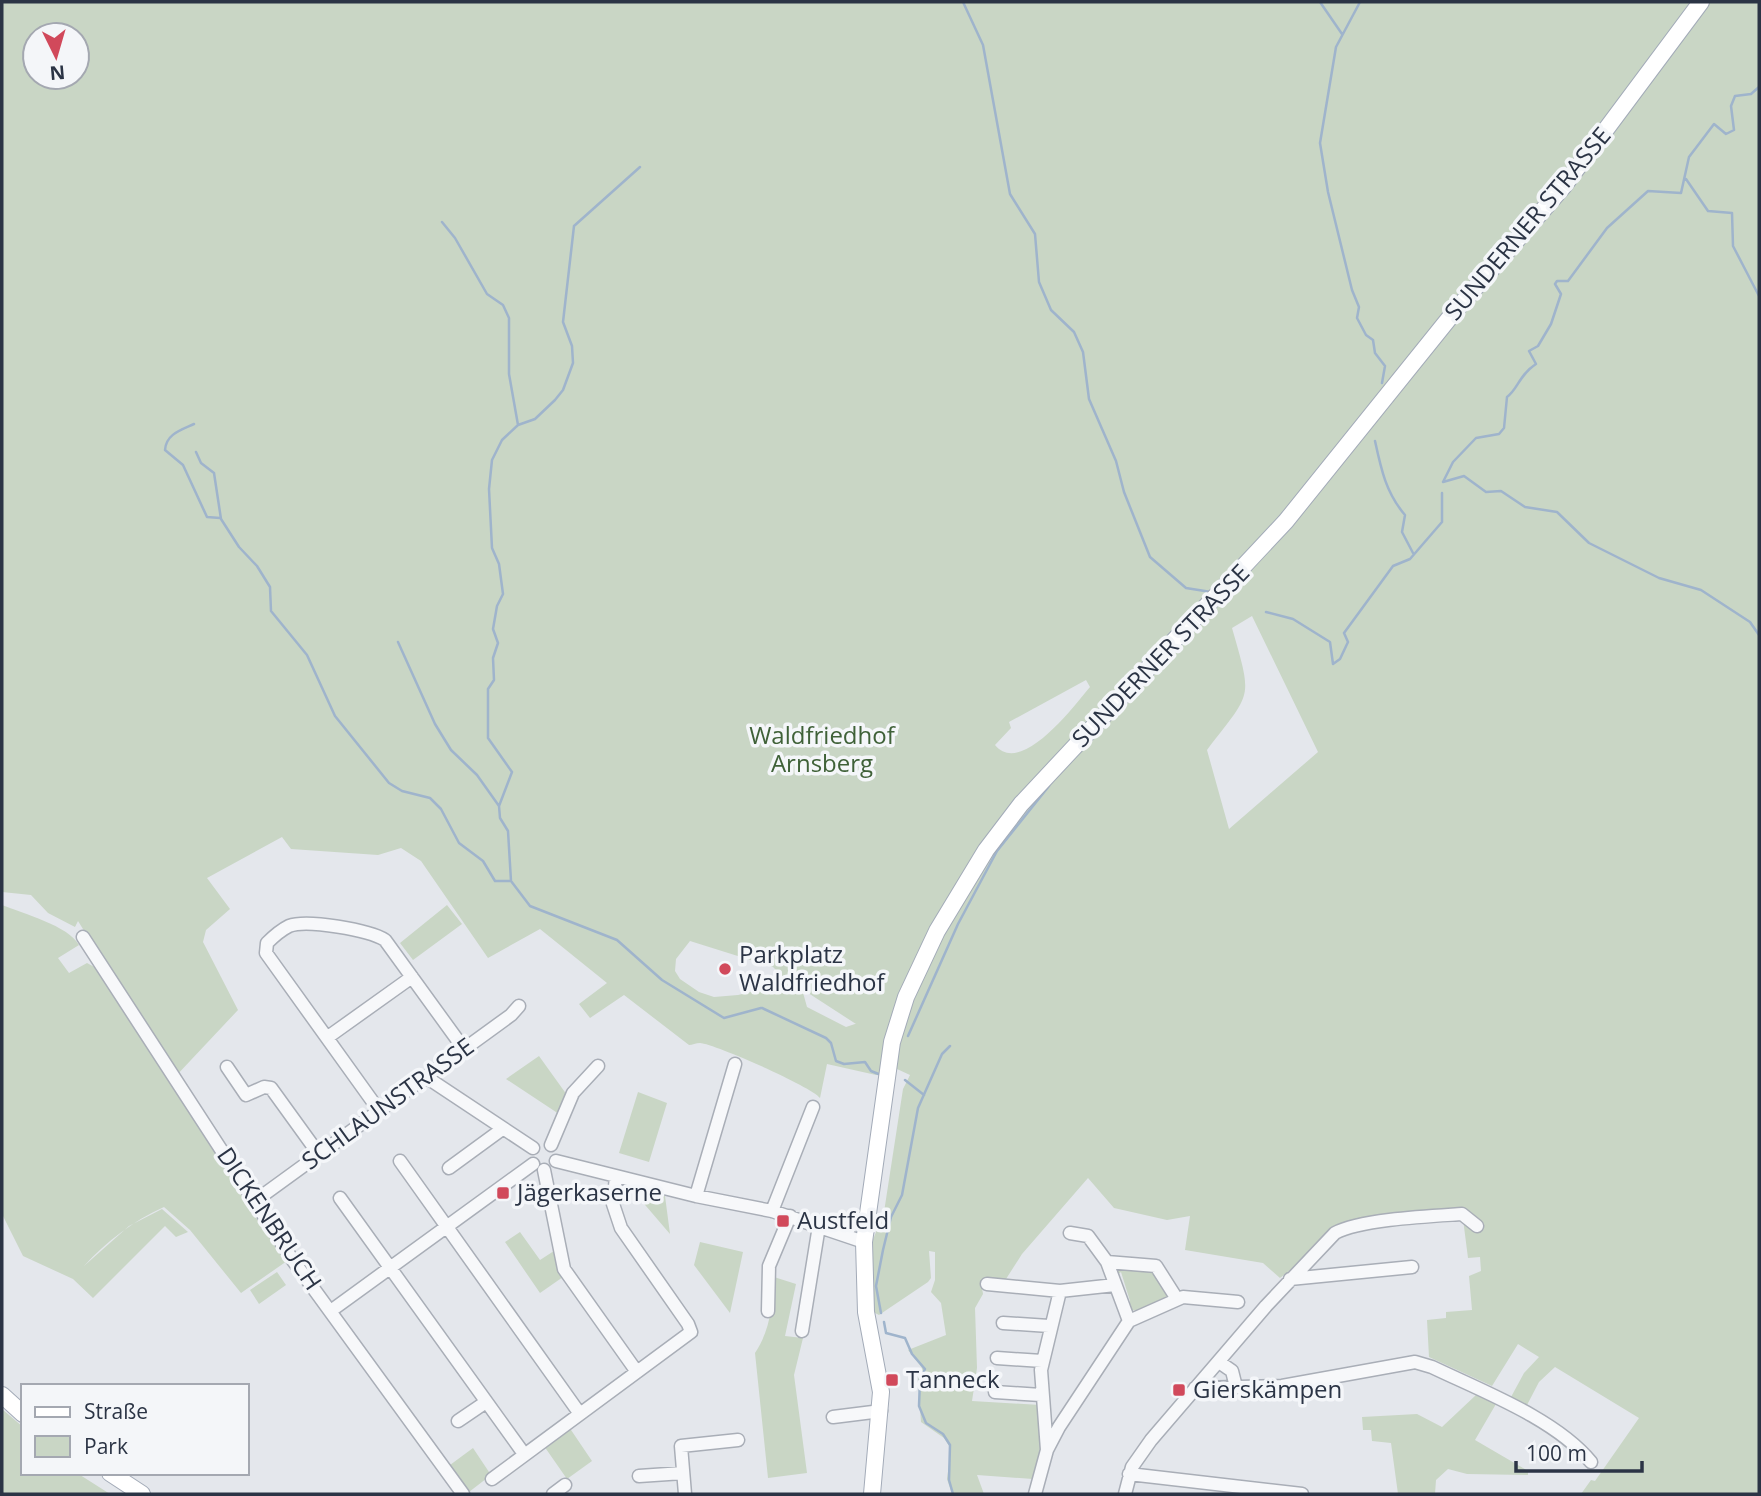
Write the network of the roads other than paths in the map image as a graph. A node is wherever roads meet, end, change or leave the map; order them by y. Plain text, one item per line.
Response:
1 (1701, 2) edge
2 (83, 937) dead end
3 (412, 977) junction
4 (519, 1006) dead end
5 (328, 1037) junction
6 (464, 1049) junction
7 (735, 1064) dead end
8 (598, 1066) dead end
9 (227, 1067) dead end
10 (426, 1077) junction
11 (813, 1107) dead end
12 (379, 1109) junction
13 (501, 1130) junction
14 (551, 1145) junction
15 (533, 1148) junction
16 (318, 1153) junction
17 (400, 1161) dead end
18 (556, 1161) junction
19 (539, 1167) junction
20 (449, 1168) dead end
21 (616, 1177) junction
22 (696, 1196) junction
23 (340, 1198) dead end
24 (254, 1201) junction
25 (772, 1211) junction
26 (790, 1216) junction
27 (445, 1226) junction
28 (819, 1226) junction
29 (1477, 1226) dead end
30 (1070, 1233) dead end
31 (864, 1242) junction
32 (1107, 1262) junction
33 (389, 1267) junction
34 (1412, 1267) dead end
35 (1290, 1279) junction
36 (987, 1284) dead end
37 (1115, 1285) junction
38 (1060, 1291) junction
39 (1177, 1299) junction
40 (1238, 1302) dead end
41 (332, 1310) junction
42 (768, 1311) dead end
43 (1129, 1321) junction
44 (1003, 1323) dead end
45 (1049, 1326) junction
46 (802, 1331) dead end
47 (997, 1358) dead end
48 (1042, 1361) junction
49 (1219, 1362) junction
50 (637, 1373) junction
51 (1236, 1387) junction
52 (1195, 1388) junction
53 (995, 1392) dead end
54 (2, 1395) edge
55 (1041, 1395) junction
56 (486, 1402) junction
57 (881, 1411) junction
58 (21, 1412) edge
59 (580, 1414) junction
60 (833, 1417) dead end
61 (458, 1421) dead end
62 (738, 1440) dead end
63 (1047, 1450) junction
64 (524, 1454) junction
65 (1591, 1462) dead end
66 (683, 1473) junction
67 (1129, 1474) junction
68 (113, 1475) edge
69 (639, 1476) dead end
70 (492, 1479) dead end
71 (565, 1485) dead end
72 (1230, 1490) edge
73 (142, 1494) edge
74 (463, 1494) edge
75 (553, 1494) edge
76 (685, 1494) edge
77 (872, 1494) edge
78 (1035, 1494) edge
79 (1125, 1494) edge
80 (1302, 1494) edge

1 - 31 main road, SUNDERNER STRASSE
2 - 24 street, DICKENBRUCH
3 - 5 street
3 - 5 street
3 - 6 street
4 - 6 street, SCHLAUNSTRASSE
5 - 12 street
6 - 10 street, SCHLAUNSTRASSE
7 - 22 street
8 - 14 street
9 - 16 street
10 - 12 street, SCHLAUNSTRASSE
10 - 13 street
11 - 25 street
12 - 16 street, SCHLAUNSTRASSE
13 - 15 street
13 - 20 street
14 - 15 street
14 - 18 street
15 - 19 street
16 - 24 street, SCHLAUNSTRASSE
17 - 27 street
18 - 19 street
18 - 21 street
19 - 27 street
19 - 50 street
21 - 22 street
21 - 50 street
22 - 25 street
23 - 33 street
24 - 41 street, DICKENBRUCH
25 - 26 street
26 - 28 street
26 - 42 street
27 - 33 street
27 - 59 street
28 - 31 street
28 - 46 street
29 - 35 street
30 - 32 street
31 - 57 main road, SUNDERNER STRASSE
32 - 37 street
32 - 39 street
33 - 41 street
33 - 56 street
34 - 35 street
35 - 49 street
36 - 38 street
37 - 38 street
37 - 43 street
38 - 45 street
39 - 40 street
39 - 43 street
41 - 74 street, DICKENBRUCH
43 - 63 street
44 - 45 street
45 - 48 street
47 - 48 street
48 - 55 street
49 - 51 street
49 - 52 street
50 - 59 street
51 - 52 street
51 - 65 street
52 - 67 street
53 - 55 street
54 - 58 main road
55 - 63 street
56 - 61 street
56 - 64 street
57 - 60 street
57 - 77 main road, SUNDERNER STRASSE
59 - 64 street
62 - 66 street
63 - 78 street
64 - 70 street
66 - 69 street
66 - 76 street
67 - 72 street
67 - 79 street
68 - 73 main road
71 - 75 street
72 - 80 street

